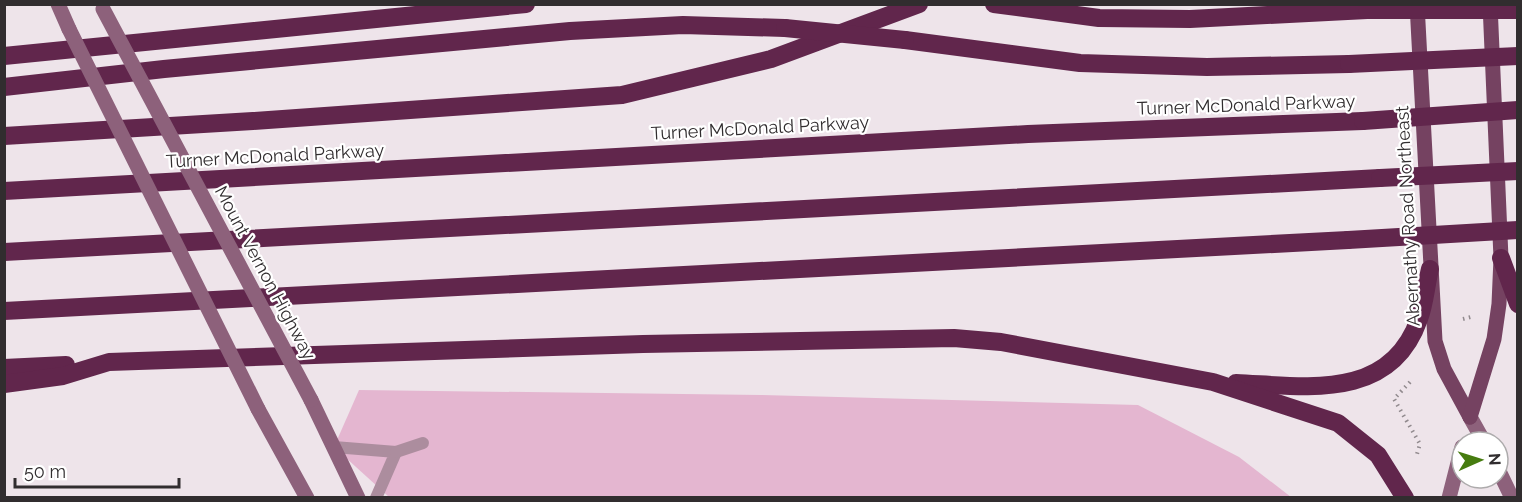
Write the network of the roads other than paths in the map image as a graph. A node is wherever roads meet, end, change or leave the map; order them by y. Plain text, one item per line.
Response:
1 (58, 4) edge
2 (526, 4) edge
3 (918, 4) edge
4 (994, 4) edge
5 (1400, 4) edge
6 (1490, 4) edge
7 (102, 7) edge
8 (1518, 10) edge
9 (1416, 13) edge
10 (4, 56) edge
11 (1518, 56) edge
12 (4, 87) edge
13 (1518, 110) edge
14 (4, 136) edge
15 (1518, 171) edge
16 (4, 191) edge
17 (1518, 230) edge
18 (4, 252) edge
19 (1501, 258) junction
20 (1430, 269) junction
21 (1518, 304) edge
22 (4, 311) edge
23 (109, 362) junction
24 (4, 368) edge
25 (1213, 382) junction
26 (4, 384) edge
27 (1470, 417) junction
28 (1466, 430) edge
29 (1477, 430) edge
30 (423, 443) dead end
31 (334, 447) junction
32 (396, 452) junction
33 (307, 497) edge
34 (358, 498) edge
35 (376, 498) edge
36 (1404, 498) edge

1 - 33 main road, bridge
2 - 10 highway
3 - 14 highway
4 - 8 highway, bridge
5 - 9 highway
6 - 19 main road
7 - 31 main road, Mount Vernon Highway, bridge
9 - 20 main road, Abernathy Road Northeast
11 - 12 highway, bridge
13 - 16 highway, Turner McDonald Parkway, bridge
15 - 18 highway, bridge
17 - 22 highway, bridge
19 - 21 highway
19 - 27 main road
20 - 25 highway
20 - 27 main road, Abernathy Road Northeast
23 - 24 highway
23 - 25 highway
23 - 26 highway
25 - 36 highway
27 - 28 main road
27 - 29 main road, Abernathy Road Northeast
30 - 32 lane
31 - 32 lane
31 - 34 main road, Mount Vernon Highway
32 - 35 lane

